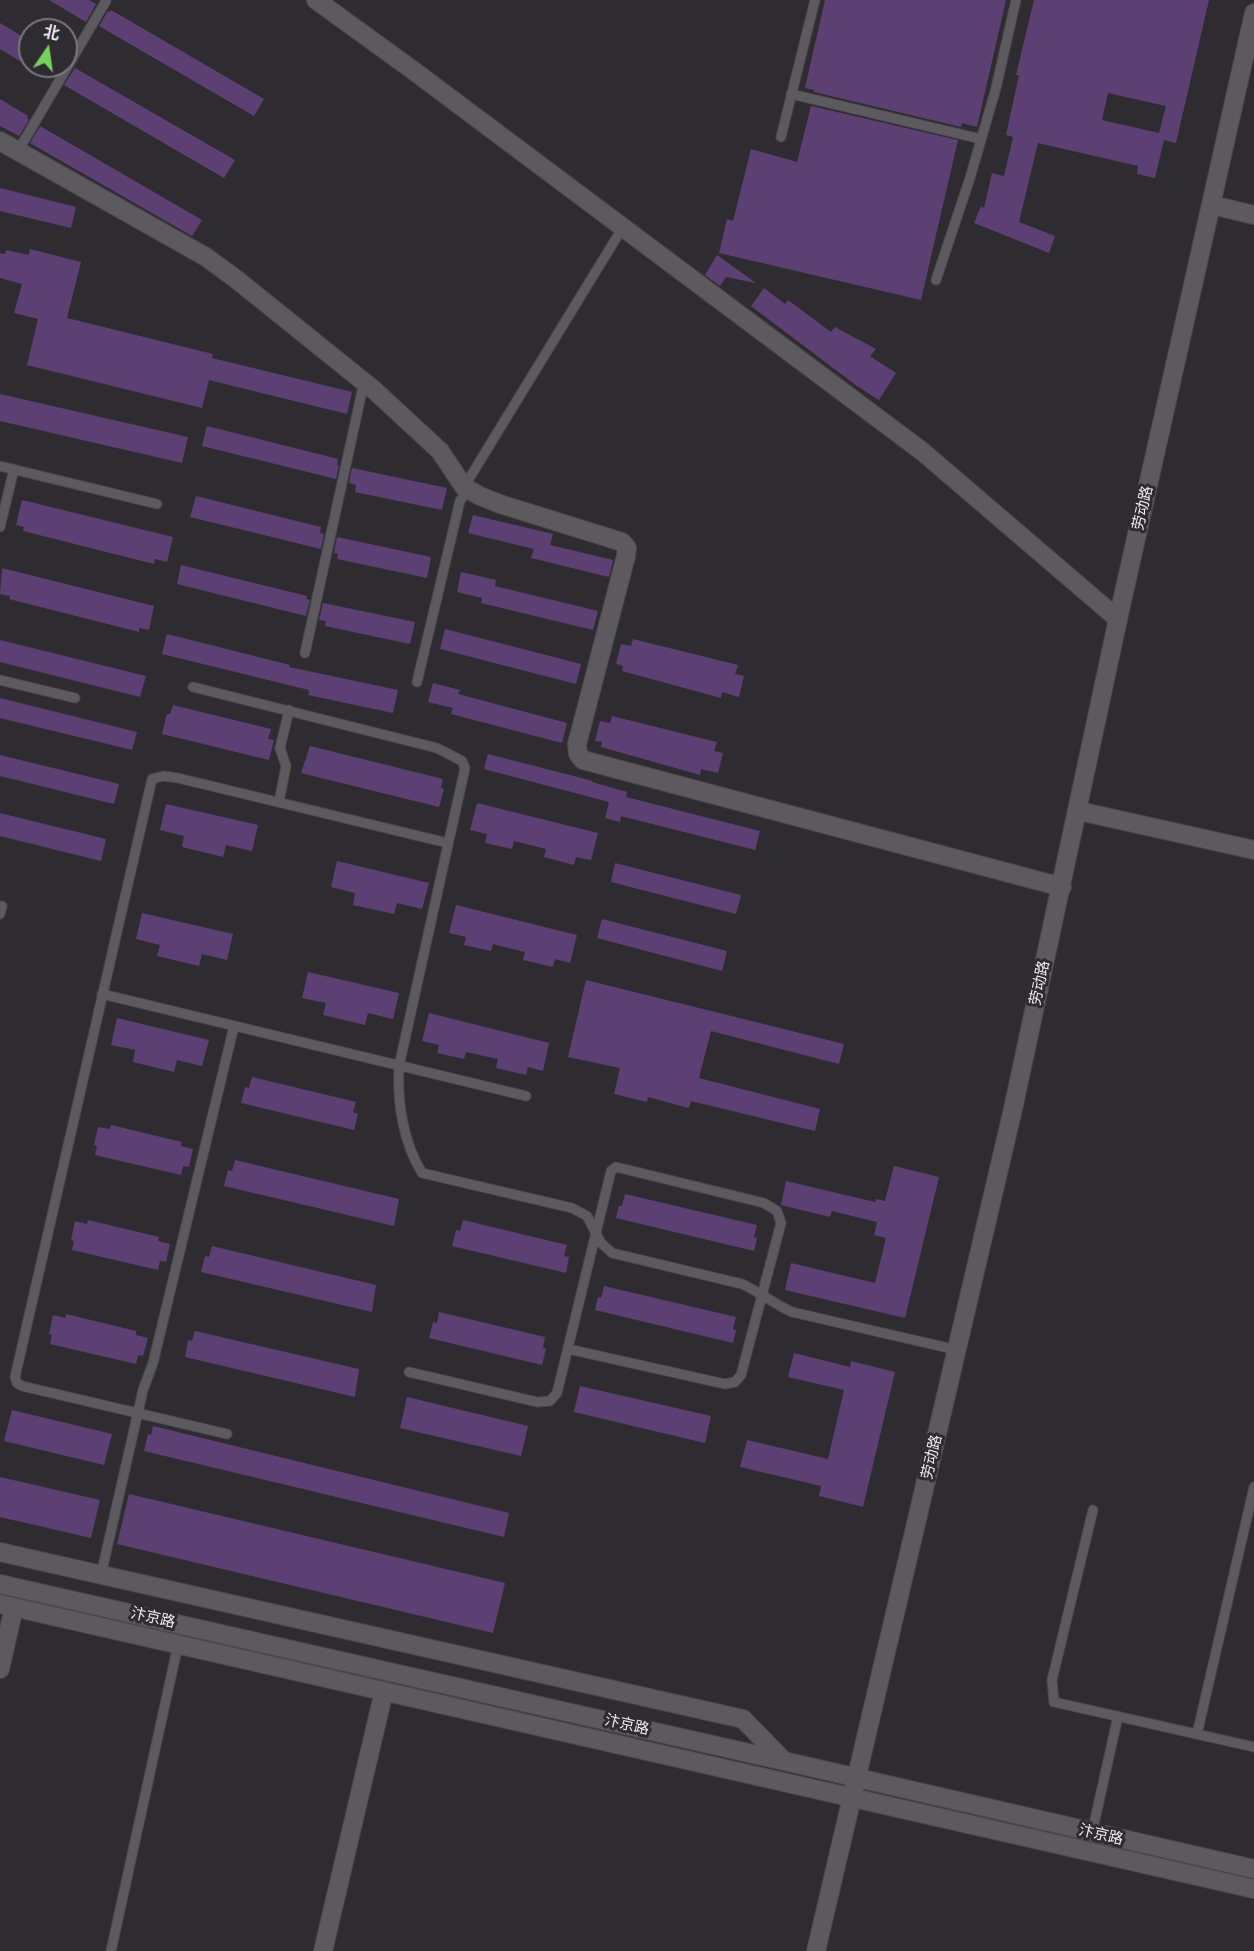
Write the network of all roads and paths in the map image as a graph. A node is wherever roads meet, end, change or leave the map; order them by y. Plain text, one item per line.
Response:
1 (315, 0) edge
2 (815, 0) edge
3 (1016, 0) edge
4 (106, 1) edge
5 (1254, 13) edge
6 (791, 94) junction
7 (781, 137) dead end
8 (981, 139) junction
9 (0, 141) edge
10 (18, 151) junction
11 (1212, 205) junction
12 (1254, 214) edge
13 (623, 227) junction
14 (936, 280) dead end
15 (364, 382) junction
16 (0, 466) edge
17 (14, 469) junction
18 (466, 488) junction
19 (157, 504) dead end
20 (0, 527) edge
21 (1118, 619) junction
22 (305, 653) dead end
23 (0, 680) edge
24 (417, 682) dead end
25 (193, 687) dead end
26 (75, 698) dead end
27 (289, 710) junction
28 (279, 802) junction
29 (1079, 811) junction
30 (448, 843) junction
31 (1254, 850) edge
32 (1062, 887) junction
33 (102, 994) junction
34 (234, 1026) junction
35 (399, 1066) junction
36 (526, 1096) dead end
37 (596, 1233) junction
38 (763, 1295) junction
39 (567, 1349) junction
40 (957, 1350) junction
41 (409, 1372) dead end
42 (137, 1413) junction
43 (226, 1434) dead end
44 (1254, 1487) edge
45 (1093, 1510) dead end
46 (0, 1552) edge
47 (101, 1575) junction
48 (0, 1584) edge
49 (7, 1606) edge
50 (178, 1645) junction
51 (0, 1669) edge
52 (384, 1692) junction
53 (1118, 1716) junction
54 (1197, 1734) junction
55 (1254, 1747) edge
56 (784, 1761) junction
57 (856, 1779) junction
58 (851, 1799) junction
59 (1092, 1833) junction
60 (1254, 1869) edge
61 (1254, 1889) edge
62 (111, 1951) edge
63 (323, 1951) edge
64 (816, 1951) edge

1 - 13 street
2 - 6 lane
3 - 8 lane
4 - 10 lane
5 - 11 street, 劳动路
6 - 7 lane
6 - 8 lane
8 - 14 lane
9 - 10 street
10 - 15 street
11 - 12 street
11 - 21 street, 劳动路
13 - 18 lane
13 - 21 street
15 - 18 street
15 - 22 lane
16 - 17 lane
17 - 19 lane
17 - 20 lane
18 - 24 lane
18 - 32 street
21 - 29 street, 劳动路
23 - 26 lane
25 - 27 lane
27 - 28 lane
27 - 30 lane
28 - 30 lane
28 - 33 lane
29 - 31 street
29 - 32 street, 劳动路
30 - 35 lane
32 - 40 street, 劳动路
33 - 34 lane
33 - 42 lane
34 - 35 lane
34 - 42 lane
35 - 36 lane
35 - 37 lane
37 - 38 lane
37 - 38 lane
37 - 39 lane
38 - 39 lane
38 - 40 lane
39 - 41 lane
40 - 57 street, 劳动路
42 - 43 lane
42 - 47 lane
44 - 54 lane
45 - 53 lane
46 - 47 street
47 - 56 street
48 - 56 street, 汴京路
49 - 50 street, 汴京路
49 - 51 street
50 - 52 street, 汴京路
50 - 62 lane
52 - 58 street, 汴京路
52 - 63 street
53 - 54 lane
53 - 59 lane
54 - 55 lane
56 - 57 street, 汴京路
57 - 58 street, 劳动路
57 - 59 street, 汴京路
58 - 61 street, 汴京路
58 - 64 street, 劳动路
59 - 60 street, 汴京路

